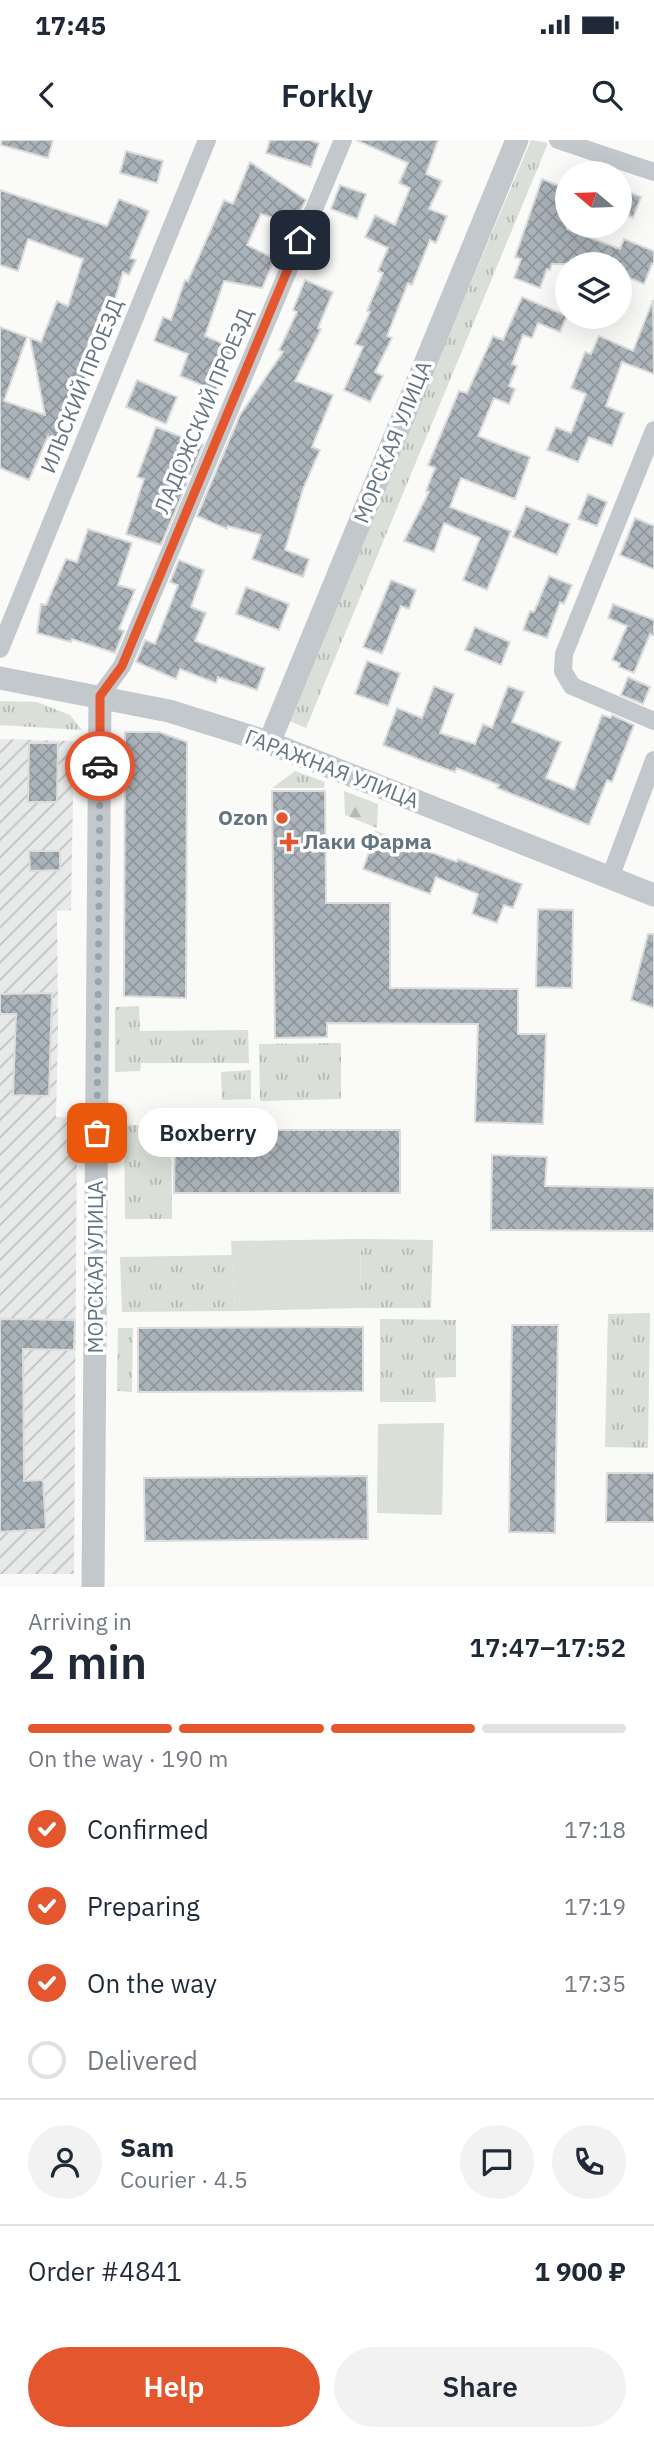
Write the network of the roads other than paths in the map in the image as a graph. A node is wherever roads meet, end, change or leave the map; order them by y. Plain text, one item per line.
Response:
1 (207, 140) edge
2 (343, 140) edge
3 (517, 140) edge
4 (558, 140) edge
5 (654, 172) edge
6 (654, 430) edge
7 (0, 649) edge
8 (0, 678) edge
9 (100, 696) junction
10 (654, 721) edge
11 (269, 743) junction
12 (654, 761) edge
13 (610, 878) junction
14 (654, 895) edge
15 (93, 1587) edge

1 - 7 street, ИЛЬСКИЙ ПРОЕЗД
2 - 9 street, ЛАДОЖСКИЙ ПРОЕЗД
3 - 11 street, МОРСКАЯ УЛИЦА
4 - 5 street
6 - 10 street
8 - 9 street, ГАРАЖНАЯ УЛИЦА
9 - 11 street, ГАРАЖНАЯ УЛИЦА
9 - 15 street, МОРСКАЯ УЛИЦА
11 - 13 street, ГАРАЖНАЯ УЛИЦА
12 - 13 street
13 - 14 street, ГАРАЖНАЯ УЛИЦА

